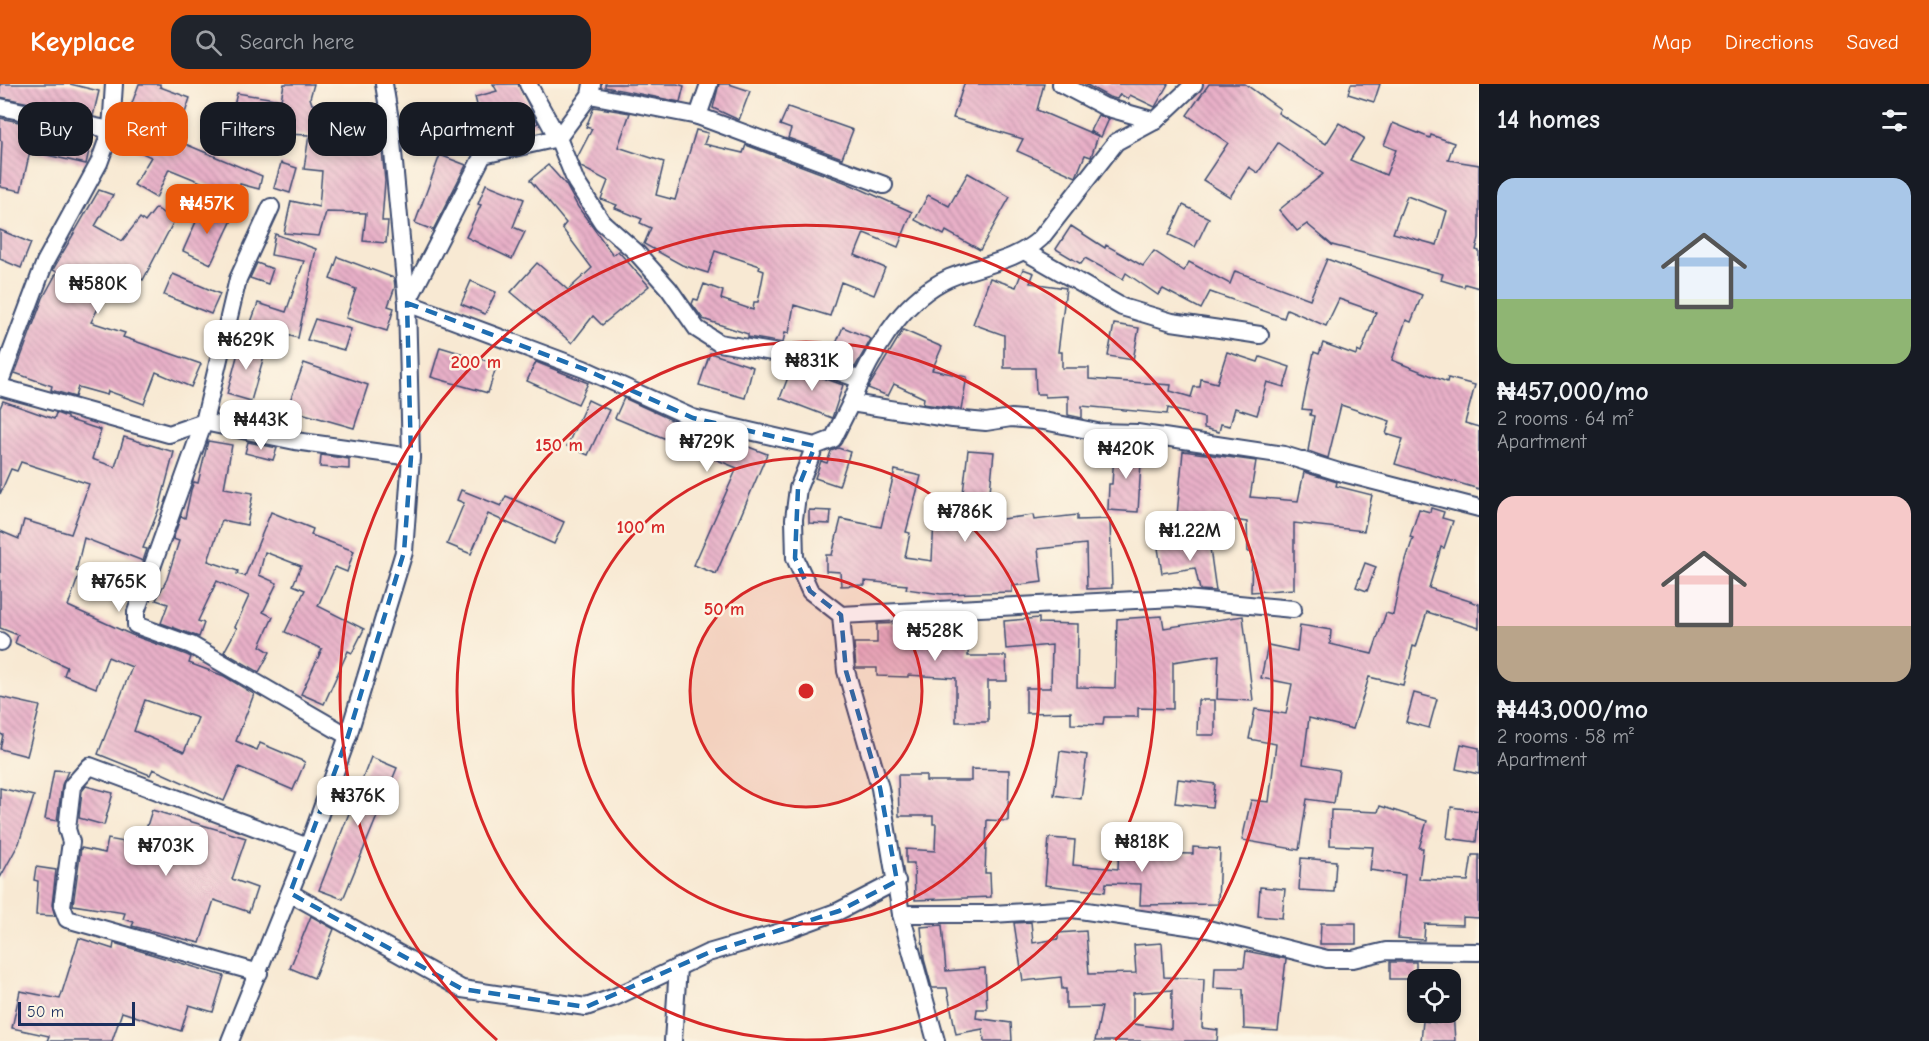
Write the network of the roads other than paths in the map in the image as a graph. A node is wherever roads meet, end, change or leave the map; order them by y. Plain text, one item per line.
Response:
1 (114, 84) edge
2 (384, 84) edge
3 (528, 84) edge
4 (709, 84) edge
5 (1061, 84) edge
6 (1194, 84) edge
7 (591, 89) edge
8 (113, 102) edge
9 (0, 106) edge
10 (698, 116) junction
11 (1155, 120) junction
12 (105, 129) edge
13 (558, 138) junction
14 (105, 146) edge
15 (884, 185) dead end
16 (271, 207) dead end
17 (1026, 252) junction
18 (407, 303) junction
19 (1260, 336) dead end
20 (860, 381) junction
21 (0, 382) edge
22 (0, 387) edge
23 (851, 403) junction
24 (204, 422) junction
25 (815, 446) junction
26 (411, 457) junction
27 (1479, 508) edge
28 (1293, 609) dead end
29 (841, 615) junction
30 (348, 736) junction
31 (308, 847) junction
32 (897, 881) junction
33 (290, 893) junction
34 (901, 914) junction
35 (1479, 952) edge
36 (678, 967) junction
37 (259, 973) junction
38 (230, 1041) edge
39 (673, 1041) edge
40 (936, 1041) edge

1 - 8 street
2 - 18 street
3 - 13 street
4 - 10 street
5 - 11 street
6 - 11 street
7 - 10 street
7 - 13 street
9 - 12 street
10 - 15 street
11 - 17 street
13 - 18 street
13 - 20 street
14 - 21 street
16 - 24 street
17 - 19 street
17 - 20 street
18 - 25 street
18 - 26 street
20 - 23 street
22 - 24 street
23 - 25 street
23 - 27 street
24 - 26 street
24 - 30 street
25 - 29 street
26 - 30 street
28 - 29 street
29 - 32 street
30 - 31 street
31 - 33 street
31 - 37 street
32 - 34 street
32 - 36 street
33 - 36 street
33 - 37 street
34 - 35 street
34 - 40 street
36 - 39 street
37 - 38 street

